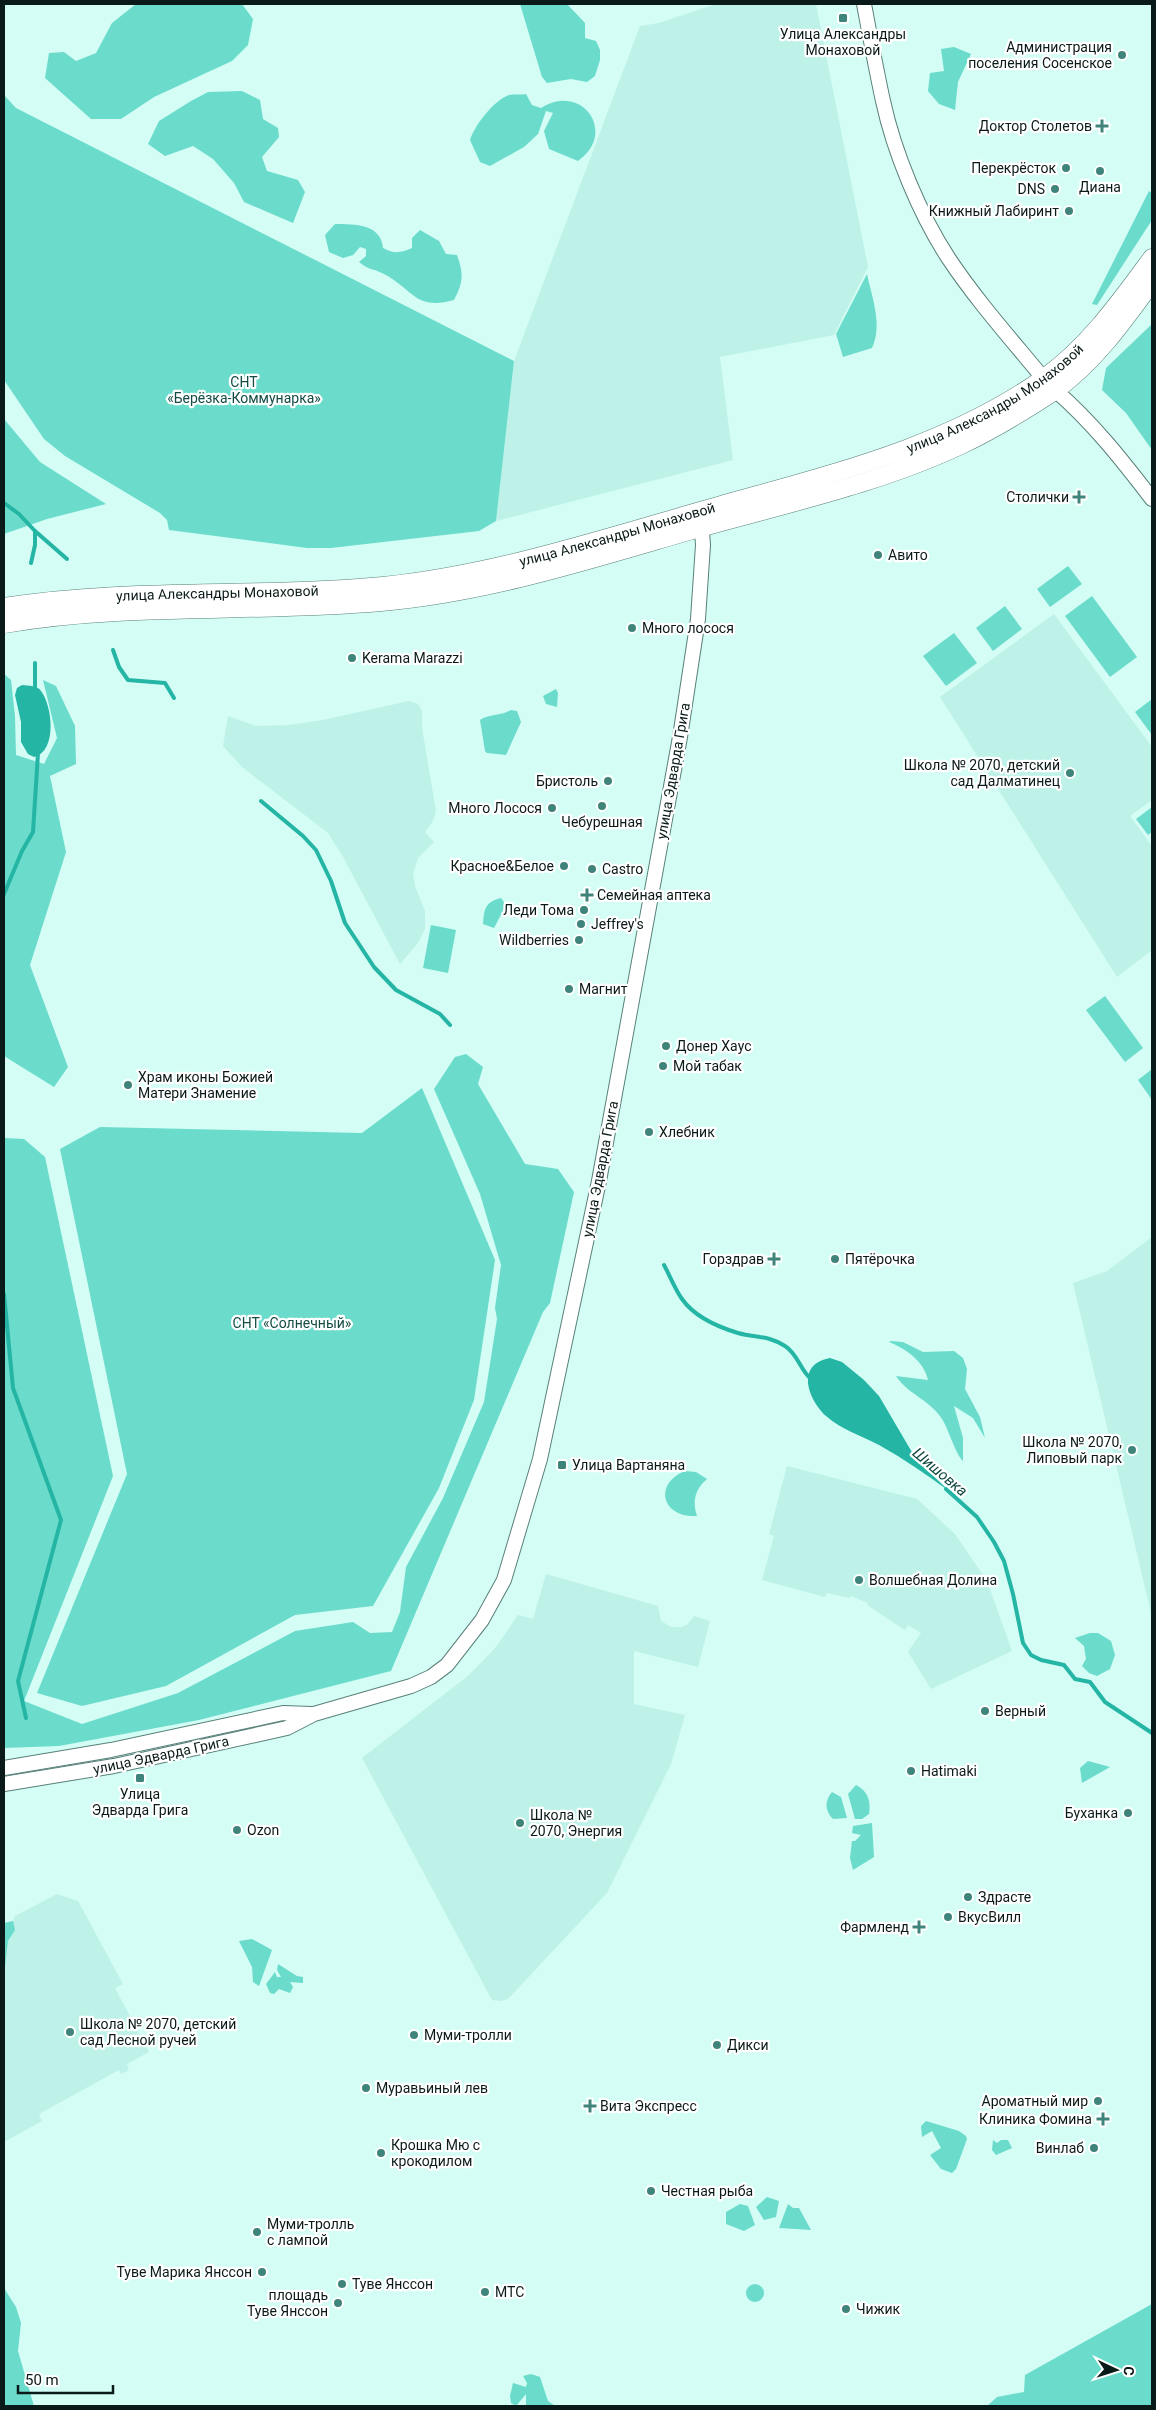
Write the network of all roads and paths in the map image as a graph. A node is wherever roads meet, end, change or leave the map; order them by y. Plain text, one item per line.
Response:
1 (864, 4) edge
2 (1152, 258) edge
3 (1152, 282) edge
4 (1049, 384) junction
5 (1152, 499) edge
6 (701, 519) junction
7 (4, 607) edge
8 (4, 624) edge
9 (314, 1714) junction
10 (4, 1768) edge
11 (4, 1784) edge

1 - 4 street
2 - 4 main road, улица Александры Монаховой
3 - 4 main road, улица Александры Монаховой
4 - 5 street
4 - 6 main road, улица Александры Монаховой
6 - 7 main road, улица Александры Монаховой
6 - 8 main road, улица Александры Монаховой
6 - 9 street, улица Эдварда Грига
9 - 10 street, улица Эдварда Грига
9 - 11 street, улица Эдварда Грига

